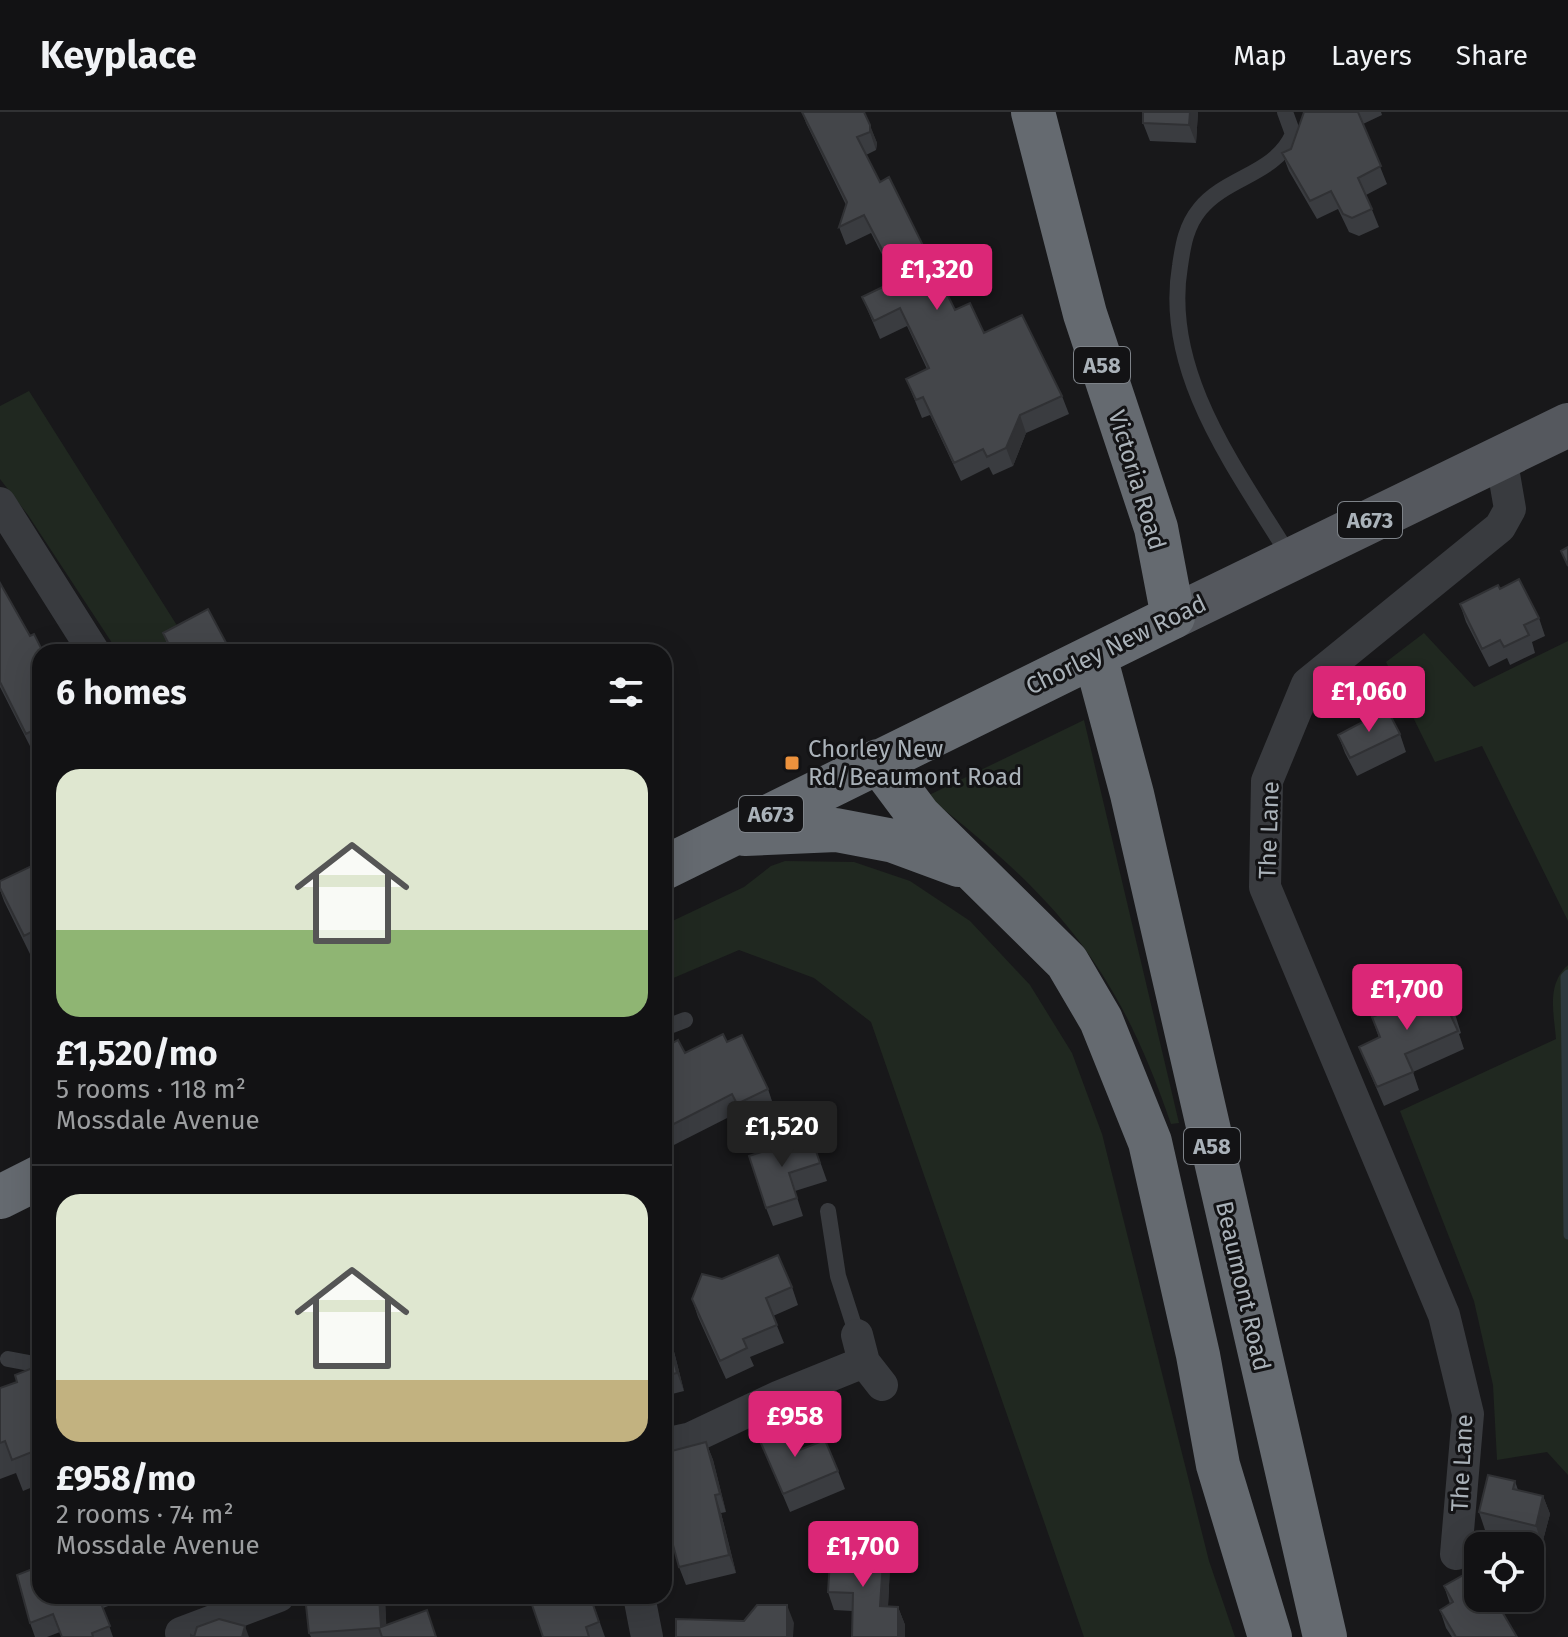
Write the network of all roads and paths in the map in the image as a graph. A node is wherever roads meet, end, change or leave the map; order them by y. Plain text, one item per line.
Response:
1 (1033, 112) edge
2 (1285, 112) edge
3 (1568, 425) edge
4 (1501, 457) junction
5 (2, 509) edge
6 (1290, 559) junction
7 (1173, 617) junction
8 (89, 644) edge
9 (1095, 656) junction
10 (878, 761) junction
11 (731, 834) junction
12 (672, 864) edge
13 (972, 870) junction
14 (685, 1020) dead end
15 (672, 1025) edge
16 (32, 1181) edge
17 (0, 1197) edge
18 (828, 1211) dead end
19 (3, 1356) edge
20 (868, 1361) joint
21 (32, 1363) edge
22 (672, 1442) edge
23 (1456, 1554) dead end
24 (258, 1604) edge
25 (641, 1604) edge
26 (181, 1633) dead end
27 (647, 1637) edge
28 (1270, 1637) edge
29 (1325, 1637) edge

1 - 7 highway, Victoria Road / A58
2 - 6 lane
3 - 4 main road, Chorley New Road / A673
4 - 6 main road, Chorley New Road / A673
4 - 23 street, The Lane
5 - 8 street
6 - 7 main road, Chorley New Road / A673
7 - 9 highway, Chorley New Road / A673
9 - 10 highway, Chorley New Road / A673
9 - 29 highway, Beaumont Road / A58
10 - 11 highway, Chorley New Road / A673
10 - 13 highway, A58
11 - 12 highway, Chorley New Road / A673
11 - 13 highway, A58
13 - 28 highway, A58
14 - 15 lane
16 - 17 highway
18 - 20 lane
19 - 21 lane
20 - 22 street
24 - 26 street
25 - 27 street

